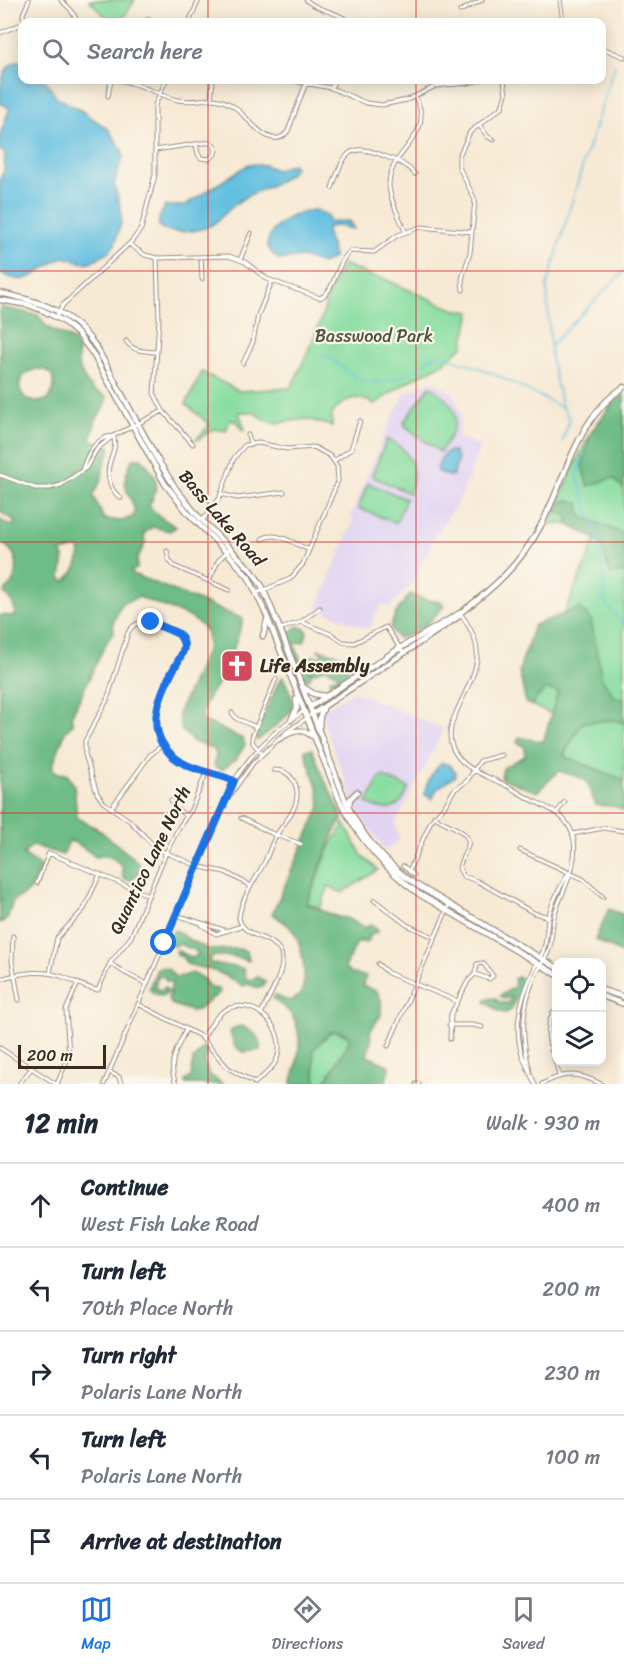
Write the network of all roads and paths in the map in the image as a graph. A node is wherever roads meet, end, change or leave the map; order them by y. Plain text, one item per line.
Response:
1 (29, 0) edge
2 (61, 0) edge
3 (199, 0) edge
4 (306, 0) edge
5 (482, 0) edge
6 (560, 0) edge
7 (460, 11) dead end
8 (23, 18) edge
9 (75, 18) edge
10 (191, 18) edge
11 (344, 18) edge
12 (562, 18) edge
13 (18, 25) edge
14 (0, 33) edge
15 (606, 50) edge
16 (624, 57) edge
17 (110, 84) edge
18 (138, 84) edge
19 (163, 84) edge
20 (213, 84) edge
21 (306, 84) edge
22 (311, 84) edge
23 (333, 84) edge
24 (457, 84) edge
25 (505, 84) edge
26 (331, 88) junction
27 (160, 93) junction
28 (108, 96) dead end
29 (415, 97) junction
30 (211, 98) junction
31 (479, 125) junction
32 (494, 140) dead end
33 (196, 144) junction
34 (155, 150) junction
35 (397, 161) junction
36 (415, 174) dead end
37 (332, 188) dead end
38 (405, 231) junction
39 (472, 232) junction
40 (251, 233) dead end
41 (129, 244) junction
42 (201, 257) junction
43 (157, 258) junction
44 (240, 260) junction
45 (202, 279) dead end
46 (272, 281) junction
47 (463, 290) dead end
48 (0, 293) edge
49 (0, 300) edge
50 (59, 311) junction
51 (56, 317) junction
52 (126, 341) dead end
53 (157, 352) junction
54 (243, 363) dead end
55 (624, 387) edge
56 (163, 411) junction
57 (360, 422) dead end
58 (135, 425) junction
59 (248, 435) dead end
60 (113, 436) junction
61 (250, 443) junction
62 (193, 444) dead end
63 (334, 461) junction
64 (0, 475) edge
65 (284, 492) dead end
66 (222, 494) junction
67 (121, 498) dead end
68 (201, 522) junction
69 (262, 539) dead end
70 (228, 550) junction
71 (309, 550) junction
72 (167, 551) dead end
73 (209, 580) junction
74 (229, 590) dead end
75 (264, 590) junction
76 (257, 593) junction
77 (320, 608) dead end
78 (460, 613) junction
79 (266, 614) junction
80 (301, 622) junction
81 (280, 629) junction
82 (263, 636) dead end
83 (400, 648) junction
84 (281, 654) junction
85 (404, 654) junction
86 (276, 679) dead end
87 (303, 687) junction
88 (328, 695) junction
89 (310, 707) junction
90 (325, 707) junction
91 (304, 711) junction
92 (232, 713) dead end
93 (313, 714) junction
94 (307, 718) junction
95 (291, 720) junction
96 (256, 727) junction
97 (319, 729) junction
98 (279, 739) junction
99 (164, 744) junction
100 (316, 744) junction
101 (257, 749) junction
102 (262, 754) junction
103 (502, 756) dead end
104 (274, 770) dead end
105 (473, 770) junction
106 (207, 771) junction
107 (236, 782) junction
108 (342, 791) junction
109 (171, 800) dead end
110 (565, 802) dead end
111 (111, 808) junction
112 (349, 808) junction
113 (557, 812) junction
114 (187, 816) junction
115 (434, 816) junction
116 (241, 818) dead end
117 (624, 831) edge
118 (572, 834) junction
119 (276, 836) junction
120 (301, 844) dead end
121 (520, 850) dead end
122 (166, 853) junction
123 (197, 866) junction
124 (403, 866) dead end
125 (409, 871) junction
126 (569, 873) junction
127 (100, 874) junction
128 (414, 875) dead end
129 (36, 883) dead end
130 (251, 886) junction
131 (148, 895) junction
132 (603, 897) dead end
133 (374, 900) dead end
134 (449, 905) junction
135 (446, 910) junction
136 (176, 915) junction
137 (551, 917) junction
138 (242, 926) junction
139 (13, 936) dead end
140 (434, 937) junction
141 (541, 961) junction
142 (110, 963) junction
143 (378, 964) dead end
144 (552, 965) edge
145 (552, 971) edge
146 (50, 973) junction
147 (476, 974) junction
148 (15, 975) junction
149 (0, 979) edge
150 (78, 983) junction
151 (147, 984) junction
152 (414, 984) junction
153 (606, 991) edge
154 (606, 997) edge
155 (624, 997) edge
156 (19, 1000) dead end
157 (458, 1002) junction
158 (138, 1004) junction
159 (624, 1004) edge
160 (261, 1014) junction
161 (552, 1015) edge
162 (449, 1025) junction
163 (482, 1027) dead end
164 (186, 1029) junction
165 (202, 1038) junction
166 (450, 1038) dead end
167 (388, 1046) dead end
168 (0, 1048) edge
169 (552, 1053) edge
170 (556, 1066) edge
171 (31, 1069) junction
172 (109, 1071) junction
173 (559, 1075) junction
174 (255, 1083) edge
175 (19, 1084) edge
176 (56, 1084) edge
177 (104, 1084) edge
178 (121, 1084) edge
179 (176, 1084) edge
180 (535, 1084) edge
181 (542, 1084) edge
182 (601, 1084) edge

1 - 8 street
2 - 9 street
3 - 10 street
4 - 11 street
5 - 7 street
6 - 12 street
13 - 14 street
15 - 16 street
17 - 28 street
18 - 27 street
19 - 27 street
20 - 30 street
21 - 30 street
22 - 26 street
23 - 26 street
24 - 29 street
25 - 31 street
26 - 29 street
27 - 30 street
27 - 34 street
29 - 35 street
31 - 32 street
31 - 39 street
33 - 33 street
33 - 34 street
34 - 41 street
35 - 36 street
35 - 37 street
35 - 38 street
38 - 39 street
38 - 46 street
39 - 47 street
40 - 44 street
41 - 43 street
41 - 50 street
42 - 43 street
42 - 44 street
42 - 45 street
43 - 53 street
44 - 46 street
46 - 54 street
48 - 50 main road, Bass Lake Road
49 - 51 main road, Bass Lake Road
50 - 51 street
50 - 58 main road, Bass Lake Road
51 - 58 main road, Bass Lake Road
52 - 53 street
53 - 56 street
55 - 78 main road
56 - 58 street
56 - 62 street
57 - 63 street
58 - 60 street
58 - 68 main road, Bass Lake Road
59 - 61 street
60 - 64 street
60 - 67 street
61 - 63 street
61 - 66 street
63 - 71 street
65 - 66 street
66 - 68 street
68 - 70 main road, Bass Lake Road
69 - 71 street
70 - 73 street
70 - 75 main road, Bass Lake Road
70 - 76 main road, Bass Lake Road
71 - 75 street
72 - 73 street
73 - 74 street
75 - 76 street
75 - 81 main road, Bass Lake Road
76 - 79 main road, Bass Lake Road
77 - 80 street
78 - 83 main road
78 - 85 main road
78 - 105 street
79 - 81 main road
79 - 82 main road
79 - 84 main road, Bass Lake Road
80 - 81 street
80 - 83 street
81 - 87 main road, Bass Lake Road
83 - 85 street
83 - 88 main road
84 - 91 main road, Bass Lake Road
84 - 95 main road
85 - 90 main road
86 - 96 street
87 - 88 main road
87 - 89 main road, Bass Lake Road
88 - 89 main road
89 - 91 main road
89 - 93 main road, Bass Lake Road
90 - 93 main road
90 - 97 main road
91 - 94 main road, Bass Lake Road
91 - 95 street
92 - 96 street
93 - 94 main road
93 - 97 main road, Bass Lake Road
94 - 98 street
94 - 100 main road, Bass Lake Road
95 - 101 street
96 - 101 street
97 - 108 main road, Bass Lake Road
98 - 100 main road
98 - 102 street
99 - 106 street
99 - 111 street
99 - 111 street
100 - 135 main road, Bass Lake Road
101 - 102 street
101 - 107 street
102 - 107 street
103 - 105 street
104 - 119 street
105 - 113 street
105 - 115 street
106 - 107 street
106 - 114 street, Quantico Lane North
107 - 123 street
108 - 112 main road, Bass Lake Road
108 - 112 main road
109 - 114 street
110 - 113 street
111 - 122 street
112 - 134 main road, Bass Lake Road
113 - 118 street
114 - 122 street, Quantico Lane North
115 - 125 street
115 - 137 street
116 - 119 street
117 - 118 street
118 - 126 street
119 - 120 street
119 - 130 street
121 - 126 street
122 - 123 street
122 - 131 street, Quantico Lane North
123 - 130 street
123 - 136 street
124 - 125 street
125 - 128 street
126 - 132 street
126 - 137 street
127 - 129 street
127 - 131 street
127 - 146 street
130 - 138 street
131 - 142 street, Quantico Lane North
133 - 140 street
134 - 135 street
134 - 141 main road, Bass Lake Road
135 - 140 street
135 - 141 main road, Bass Lake Road
136 - 138 street
136 - 151 street
137 - 141 street
138 - 160 street
139 - 148 street
140 - 152 street
141 - 144 main road, Bass Lake Road
141 - 145 main road, Bass Lake Road
141 - 180 street
142 - 150 street, Quantico Lane North
142 - 151 street
143 - 152 street
146 - 148 street
146 - 150 street
147 - 147 street
147 - 157 street
148 - 149 street
148 - 156 street
150 - 176 street
151 - 158 street
152 - 157 street
152 - 167 street
153 - 155 main road
154 - 159 main road
157 - 162 street
158 - 164 street
158 - 172 street
160 - 165 street
160 - 174 street
161 - 169 street
162 - 163 street
162 - 166 street
164 - 165 street
164 - 179 street
165 - 174 street
168 - 171 street
170 - 173 street
171 - 175 street
171 - 176 street
172 - 177 street
172 - 178 street
173 - 181 street
173 - 182 street

